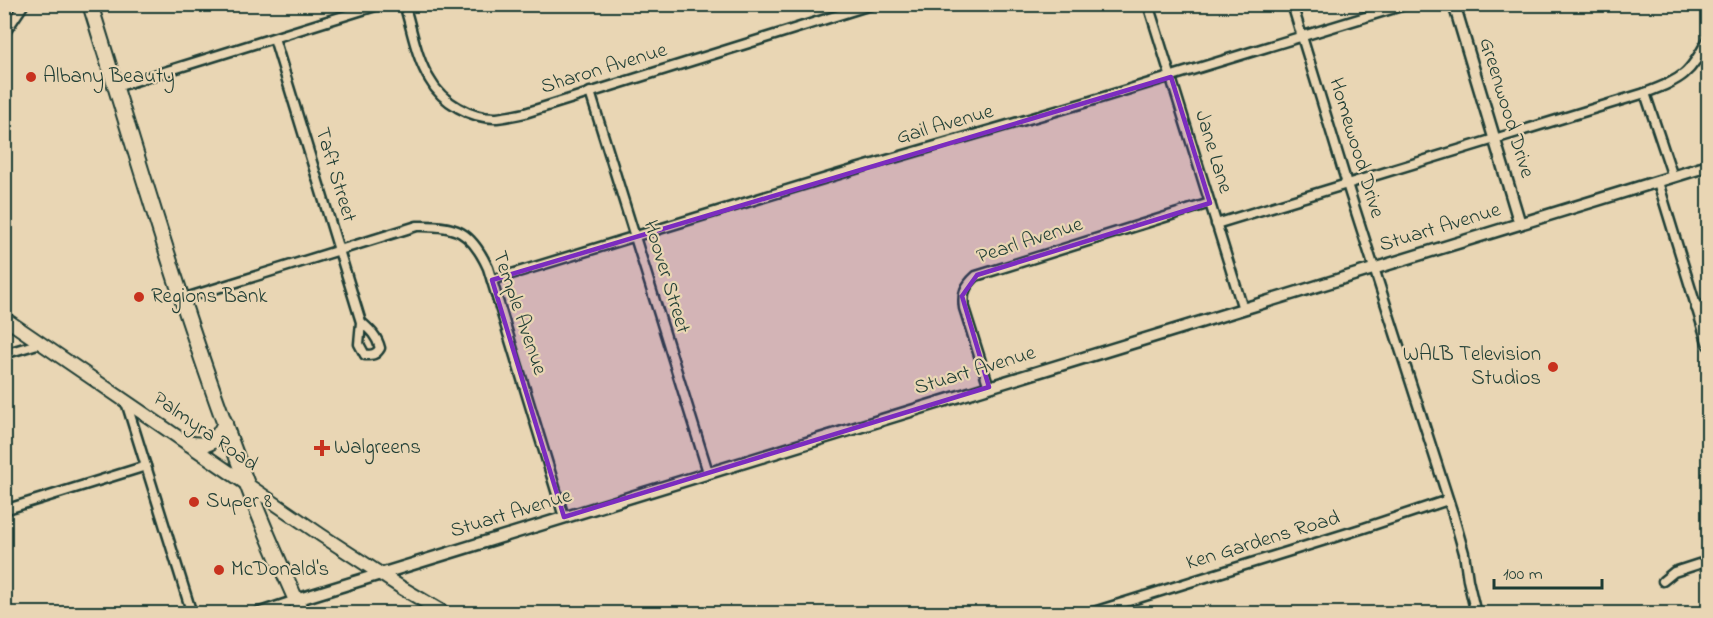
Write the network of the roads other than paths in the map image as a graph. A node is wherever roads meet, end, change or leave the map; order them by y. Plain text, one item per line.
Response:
1 (24, 4) edge
2 (90, 4) edge
3 (382, 4) edge
4 (404, 4) edge
5 (874, 4) edge
6 (1148, 4) edge
7 (1292, 4) edge
8 (1408, 4) edge
9 (1454, 4) edge
10 (4, 34) edge
11 (1302, 37) junction
12 (274, 38) junction
13 (1708, 39) edge
14 (1171, 77) junction
15 (116, 87) junction
16 (590, 92) junction
17 (1645, 93) junction
18 (1494, 138) junction
19 (1708, 166) edge
20 (1673, 177) junction
21 (1658, 182) junction
22 (1347, 184) junction
23 (1210, 203) junction
24 (1216, 224) junction
25 (1520, 224) junction
26 (635, 238) junction
27 (339, 250) junction
28 (1374, 269) junction
29 (492, 280) junction
30 (182, 299) junction
31 (1708, 304) edge
32 (1696, 308) junction
33 (1243, 309) junction
34 (4, 318) edge
35 (361, 322) dead end
36 (41, 343) junction
37 (1708, 345) edge
38 (4, 354) edge
39 (989, 387) junction
40 (126, 401) junction
41 (225, 423) junction
42 (188, 443) junction
43 (146, 466) junction
44 (708, 472) junction
45 (247, 485) junction
46 (1448, 500) junction
47 (4, 510) edge
48 (564, 517) junction
49 (1708, 561) edge
50 (381, 574) junction
51 (1663, 580) dead end
52 (296, 600) junction
53 (192, 614) edge
54 (254, 614) edge
55 (302, 614) edge
56 (446, 614) edge
57 (1087, 614) edge
58 (1476, 614) edge

1 - 10 street
2 - 15 main road
3 - 12 street
4 - 16 street, Sharon Avenue
5 - 16 street, Sharon Avenue
6 - 14 street, Jane Lane
7 - 11 street, Homewood Drive
8 - 11 street, Gail Avenue
9 - 18 street, Greenwood Drive
11 - 14 street, Gail Avenue
11 - 22 street, Homewood Drive
12 - 15 street
12 - 27 street, Taft Street
13 - 17 street
14 - 23 street, Jane Lane
14 - 26 street, Gail Avenue
15 - 30 main road
16 - 26 street, Hoover Street
17 - 18 street
17 - 20 street
18 - 22 street
18 - 25 street, Greenwood Drive
19 - 20 street, Stuart Avenue
20 - 21 street, Stuart Avenue
21 - 25 street, Stuart Avenue
21 - 32 street
22 - 24 street
22 - 28 street, Homewood Drive
23 - 24 street, Jane Lane
23 - 39 street, Pearl Avenue
24 - 33 street, Jane Lane
25 - 28 street, Stuart Avenue
26 - 29 street, Gail Avenue
26 - 44 street, Hoover Street
27 - 29 street, Temple Avenue
27 - 30 street, Temple Avenue
27 - 35 street, Taft Street
28 - 33 street, Stuart Avenue
28 - 46 street, Homewood Drive
29 - 48 street, Temple Avenue
30 - 41 main road
31 - 32 street
32 - 37 street
33 - 39 street, Stuart Avenue
34 - 36 main road, Palmyra Road
36 - 38 street
36 - 40 main road, Palmyra Road
39 - 44 street, Stuart Avenue
40 - 42 main road, Palmyra Road
40 - 43 street
41 - 42 main road
41 - 45 main road
42 - 45 main road, Palmyra Road
43 - 47 street
43 - 53 street
44 - 48 street, Stuart Avenue
45 - 50 main road, Palmyra Road
45 - 52 main road
46 - 57 street, Ken Gardens Road
46 - 58 street, Homewood Drive
48 - 50 street, Stuart Avenue
49 - 51 street
50 - 52 street, Stuart Avenue
50 - 56 main road, Palmyra Road
52 - 54 street, Stuart Avenue
52 - 55 main road

